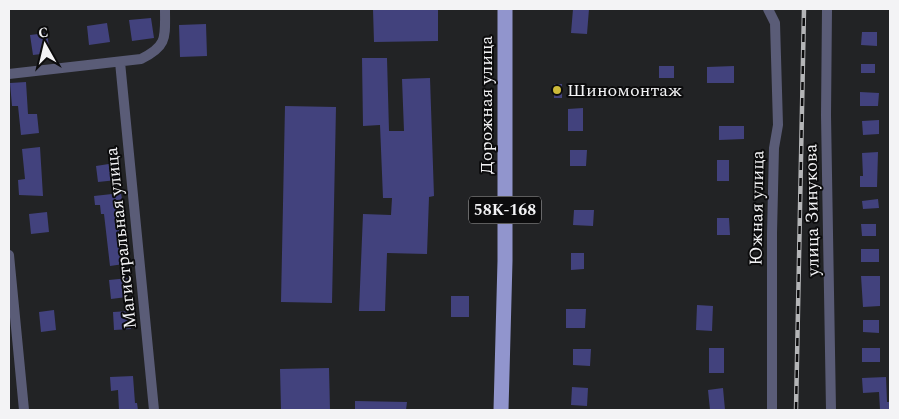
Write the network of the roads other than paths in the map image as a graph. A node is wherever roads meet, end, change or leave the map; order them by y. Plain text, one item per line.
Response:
1 (165, 9) edge
2 (504, 9) edge
3 (768, 9) edge
4 (827, 9) edge
5 (120, 62) junction
6 (9, 74) edge
7 (9, 255) edge
8 (24, 410) edge
9 (154, 410) edge
10 (501, 410) edge
11 (772, 410) edge
12 (831, 410) edge

1 - 5 street
2 - 10 main road, Дорожная улица / 58К-168
3 - 11 street, Южная улица
4 - 12 street, улица Зинукова
5 - 6 street
5 - 9 street, Магистральная улица
7 - 8 street

